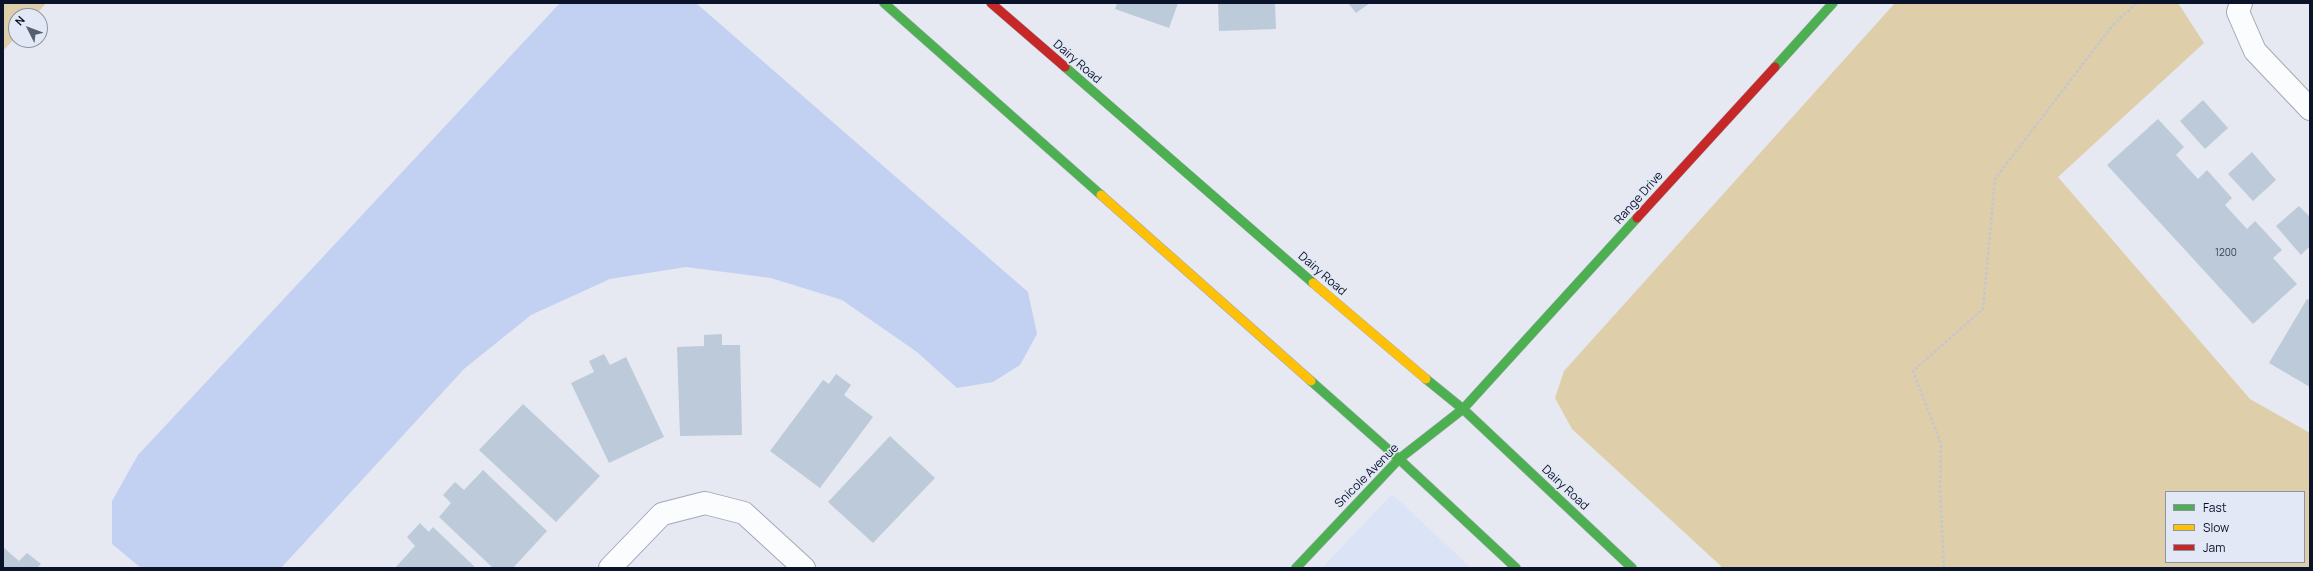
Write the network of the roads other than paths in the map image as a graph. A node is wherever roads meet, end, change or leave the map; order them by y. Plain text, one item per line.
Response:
1 (884, 3) edge
2 (991, 3) edge
3 (1833, 3) edge
4 (2241, 3) edge
5 (2310, 110) edge
6 (1463, 409) junction
7 (1399, 459) junction
8 (610, 568) edge
9 (804, 568) edge
10 (1296, 568) edge
11 (1516, 568) edge
12 (1632, 568) edge

1 - 7 street
2 - 6 street, Dairy Road
3 - 6 street, Range Drive
4 - 5 street
6 - 7 street, Snicole Avenue
6 - 12 street, Dairy Road
7 - 10 street, Snicole Avenue
7 - 11 street
8 - 9 street

